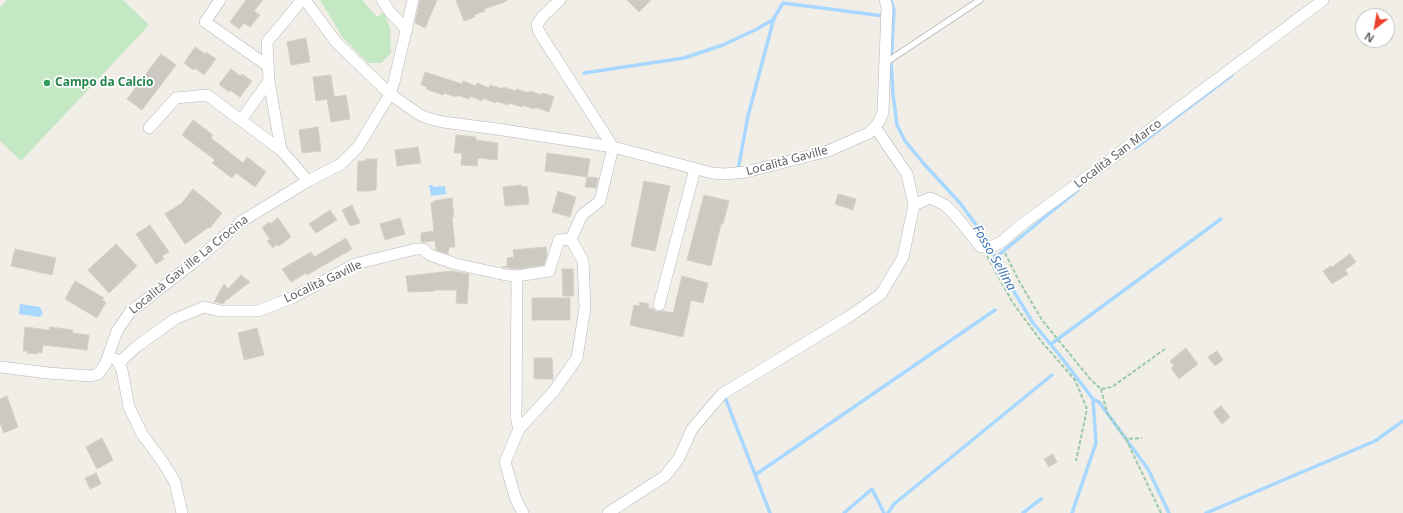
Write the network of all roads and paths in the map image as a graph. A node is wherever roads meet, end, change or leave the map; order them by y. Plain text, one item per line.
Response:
1 (220, 0) edge
2 (302, 0) edge
3 (305, 0) edge
4 (382, 0) edge
5 (413, 0) edge
6 (560, 0) edge
7 (885, 0) edge
8 (980, 0) edge
9 (1323, 0) edge
10 (406, 30) junction
11 (884, 63) junction
12 (268, 66) junction
13 (269, 81) junction
14 (390, 94) junction
15 (241, 120) junction
16 (876, 127) junction
17 (148, 128) dead end
18 (613, 147) junction
19 (281, 150) junction
20 (695, 169) junction
21 (308, 181) junction
22 (914, 205) junction
23 (571, 239) junction
24 (1000, 243) junction
25 (981, 247) junction
26 (517, 276) junction
27 (659, 305) dead end
28 (1165, 349) dead end
29 (113, 359) junction
30 (0, 367) edge
31 (1100, 389) junction
32 (519, 429) junction
33 (1142, 438) dead end
34 (1126, 439) junction
35 (1076, 461) dead end
36 (182, 513) edge
37 (523, 513) edge
38 (608, 513) edge
39 (1161, 513) edge

1 - 12 street
2 - 12 street
3 - 14 street, Località Gaville
4 - 10 street
5 - 10 street, Località Gav ille La Crocina
6 - 18 street
7 - 11 street
8 - 11 lane
9 - 24 street, Località San Marco
10 - 14 street, Località Gav ille La Crocina
11 - 16 street
12 - 13 street
13 - 15 street
13 - 19 street
14 - 18 street, Località Gaville
14 - 21 street, Località Gav ille La Crocina
15 - 17 street
15 - 19 street
16 - 20 street, Località Gaville
16 - 22 street
18 - 20 street, Località Gaville
18 - 23 street
19 - 21 street
20 - 27 street
21 - 29 street, Località Gav ille La Crocina
22 - 25 street
22 - 38 street
23 - 26 street, Località Gaville
23 - 32 street
24 - 25 street, Località San Marco
24 - 31 path
25 - 35 path
26 - 29 street, Località Gaville
26 - 32 street
28 - 31 path
29 - 30 street, Località Gav ille La Crocina
29 - 36 street
31 - 34 path
32 - 37 street
33 - 34 path
34 - 39 path

